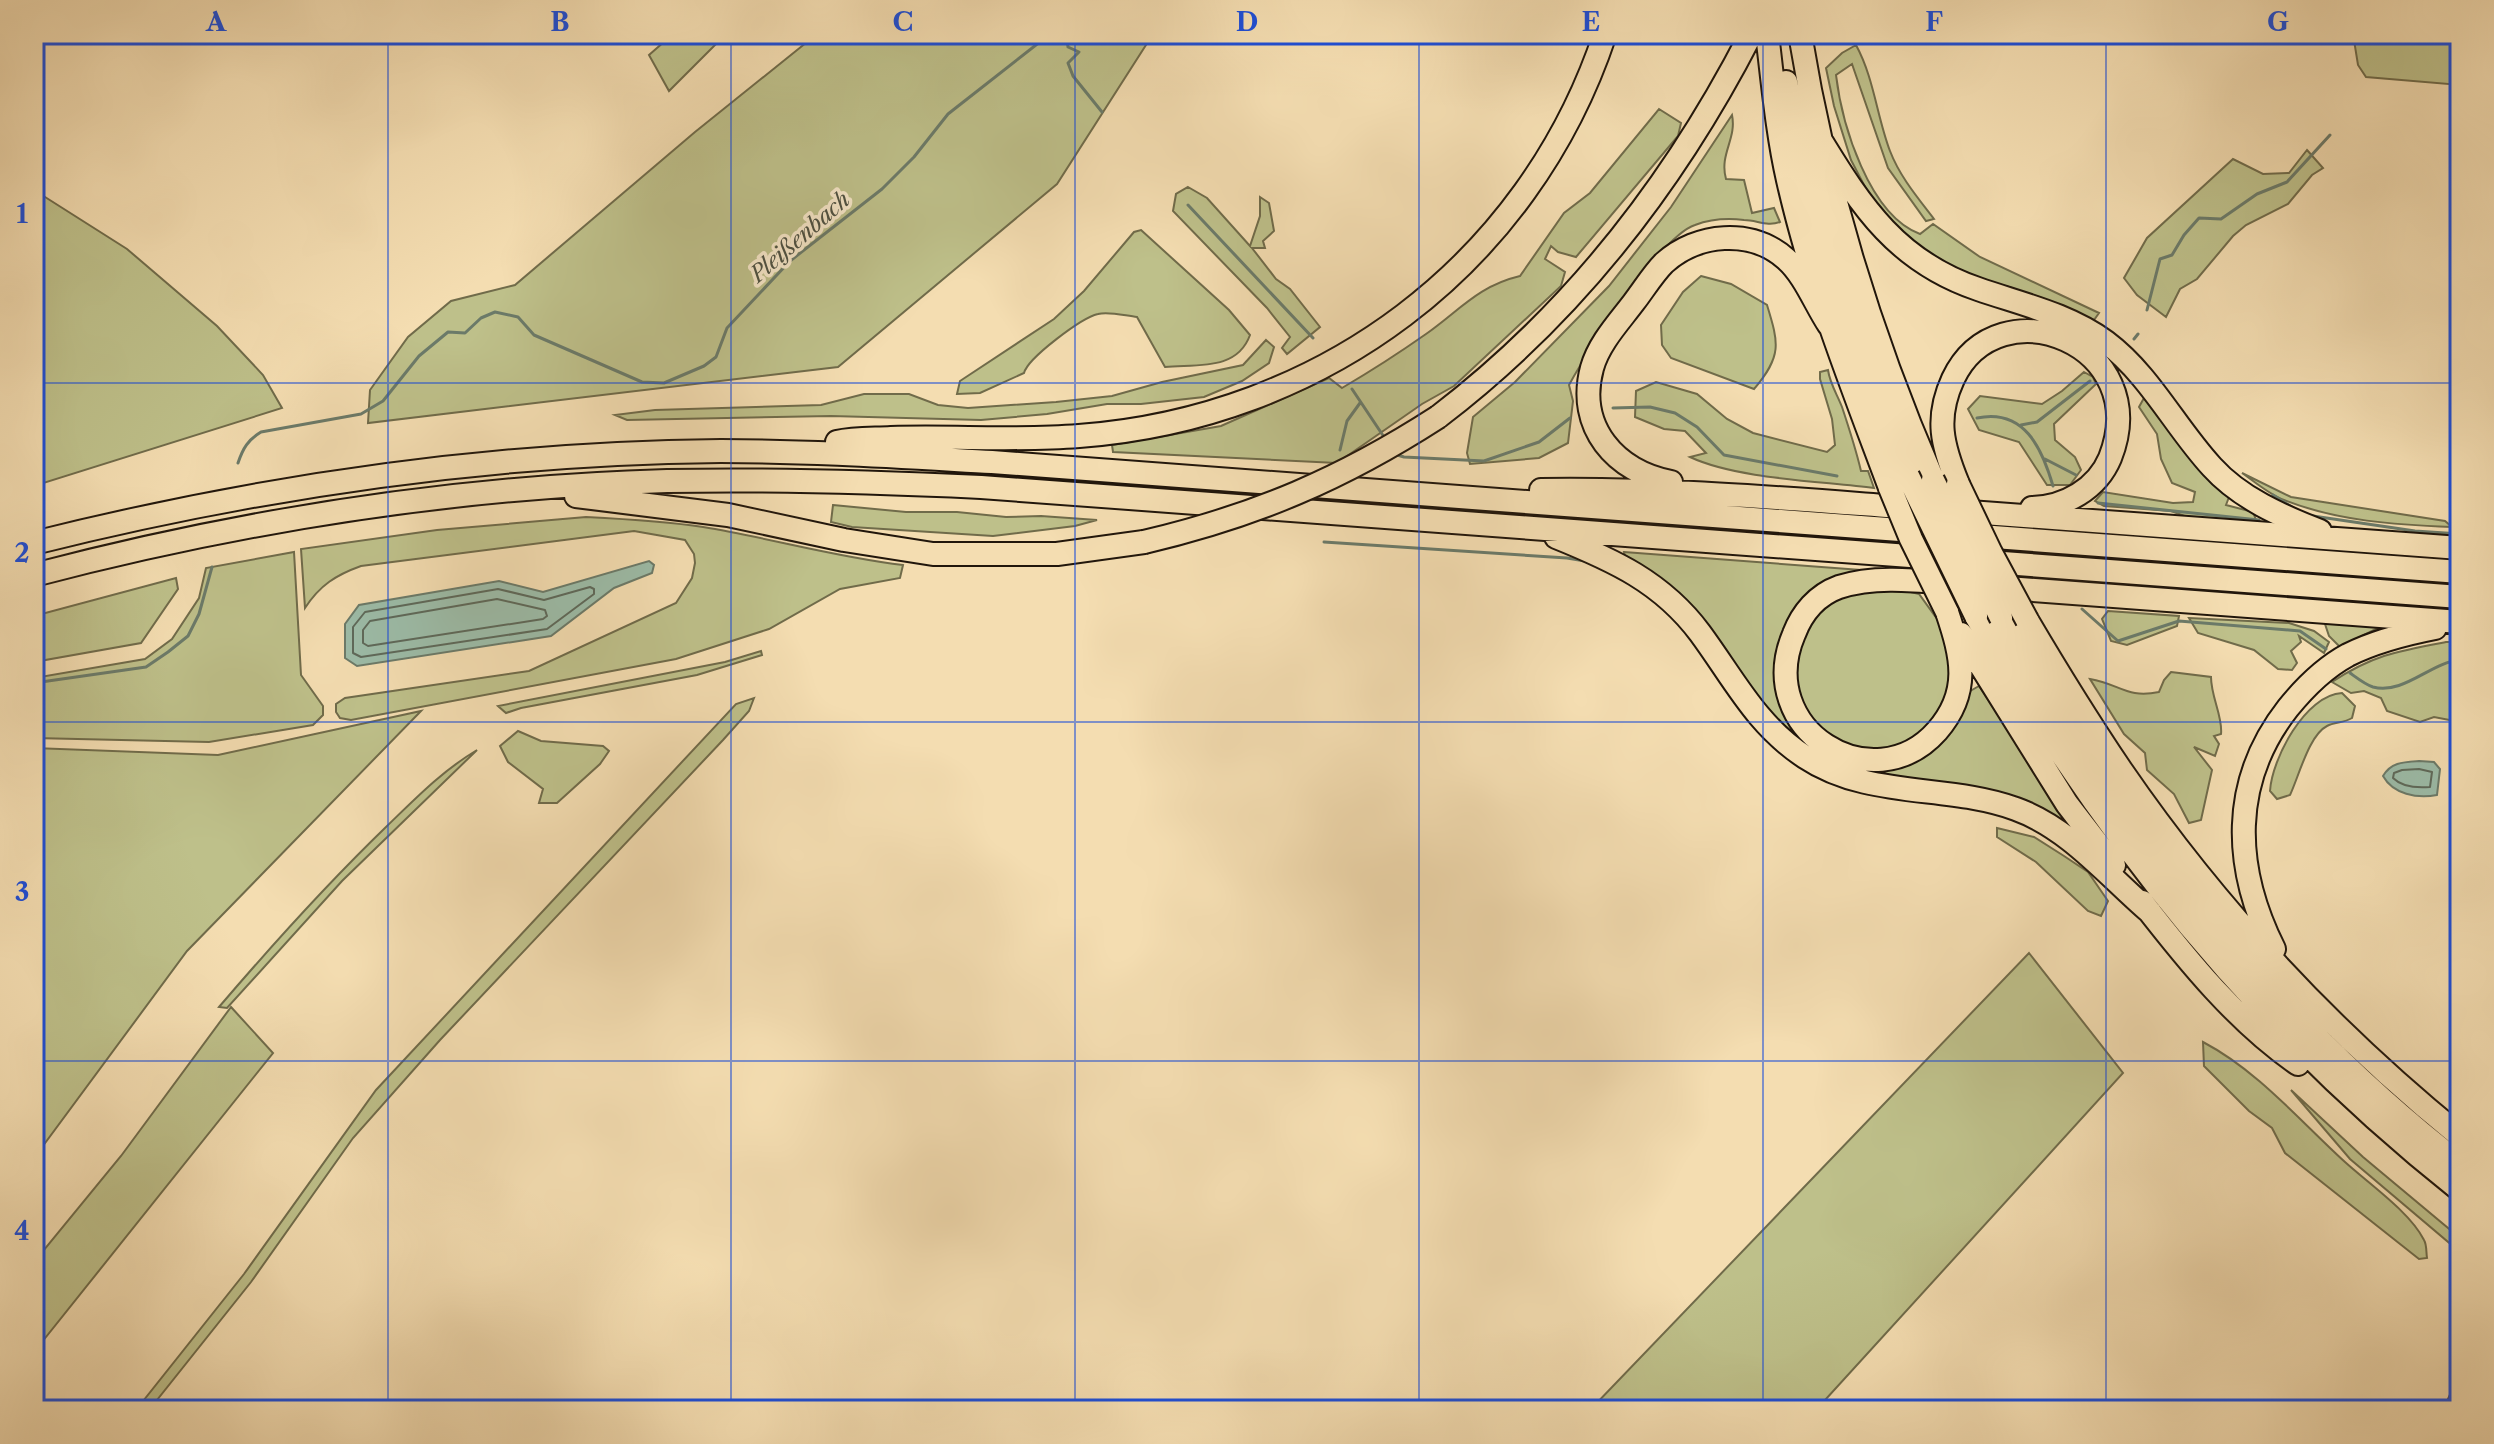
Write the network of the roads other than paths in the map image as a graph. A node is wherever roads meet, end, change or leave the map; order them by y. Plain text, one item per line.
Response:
1 (1605, 34) edge
2 (1751, 34) edge
3 (1767, 34) edge
4 (1778, 34) edge
5 (1800, 34) edge
6 (1820, 139) junction
7 (1829, 325) junction
8 (784, 451) junction
9 (1899, 482) junction
10 (536, 489) junction
11 (1721, 494) junction
12 (1432, 495) junction
13 (1976, 512) junction
14 (1536, 529) junction
15 (2343, 539) junction
16 (34, 543) edge
17 (2460, 548) edge
18 (2460, 572) edge
19 (34, 575) edge
20 (2460, 597) edge
21 (1947, 612) junction
22 (2460, 623) edge
23 (2150, 912) junction
24 (2287, 976) junction
25 (2358, 1106) junction
26 (2460, 1136) edge
27 (2460, 1164) edge
28 (2460, 1190) edge
29 (2460, 1389) edge
30 (2451, 1410) edge

1 - 8 highway
2 - 10 highway, bridge
3 - 7 highway
4 - 9 highway
5 - 6 highway
6 - 15 highway
6 - 27 highway, bridge
7 - 9 highway
7 - 11 highway
8 - 12 highway
8 - 16 highway
9 - 21 highway, bridge
9 - 25 highway, bridge
10 - 14 highway
10 - 19 highway
11 - 12 highway
11 - 13 highway
12 - 18 highway
13 - 15 highway
13 - 24 highway, bridge
14 - 20 highway
14 - 23 highway
15 - 17 highway
21 - 22 highway
21 - 23 highway
22 - 24 highway
23 - 25 highway
24 - 26 highway
25 - 28 highway
29 - 30 street

